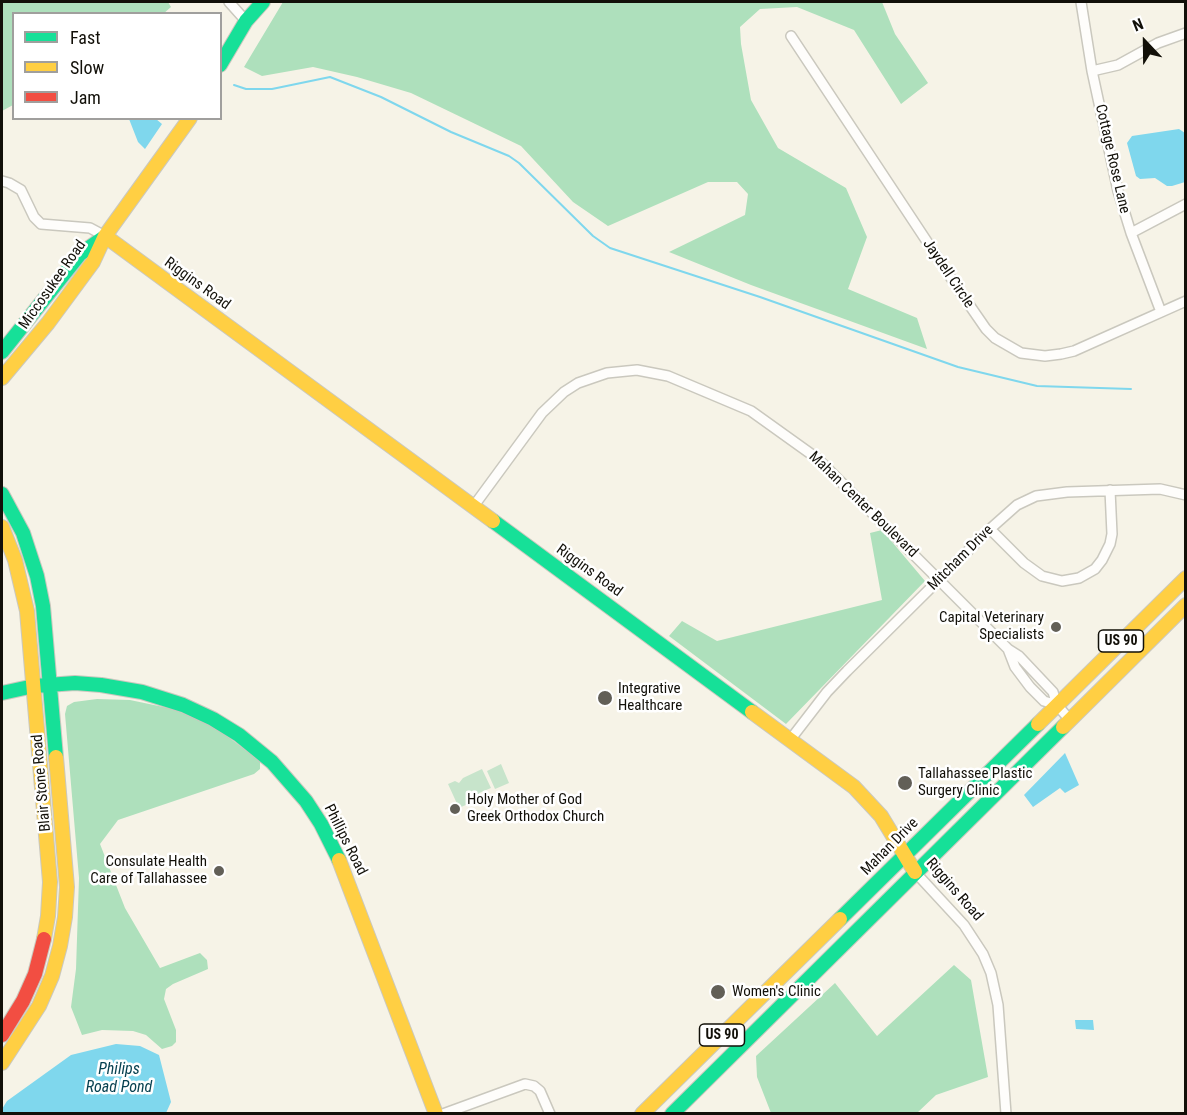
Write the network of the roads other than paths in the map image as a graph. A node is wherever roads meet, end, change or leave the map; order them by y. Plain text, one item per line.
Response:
1 (229, 2) edge
2 (250, 2) edge
3 (263, 2) edge
4 (1081, 2) edge
5 (246, 21) junction
6 (1185, 33) edge
7 (791, 36) dead end
8 (222, 63) edge
9 (1092, 71) junction
10 (189, 120) edge
11 (2, 181) edge
12 (1185, 204) edge
13 (1131, 233) junction
14 (105, 236) junction
15 (1185, 301) edge
16 (1161, 312) junction
17 (2, 352) edge
18 (2, 378) edge
19 (1110, 490) junction
20 (2, 494) edge
21 (1185, 495) edge
22 (473, 507) junction
23 (2, 527) edge
24 (990, 529) junction
25 (1185, 578) edge
26 (939, 579) junction
27 (1185, 605) edge
28 (50, 685) junction
29 (34, 686) junction
30 (2, 693) edge
31 (1056, 705) junction
32 (1070, 720) junction
33 (790, 740) junction
34 (906, 854) junction
35 (915, 872) junction
36 (802, 956) junction
37 (815, 973) junction
38 (2, 1035) edge
39 (697, 1059) junction
40 (2, 1064) edge
41 (712, 1074) junction
42 (436, 1113) edge
43 (443, 1113) edge
44 (550, 1113) edge
45 (642, 1113) edge
46 (672, 1113) edge
47 (1006, 1113) edge

1 - 5 street
2 - 5 main road
3 - 5 main road
4 - 9 street, Cottage Rose Lane
5 - 8 main road
6 - 9 street
7 - 16 street, Jaydell Circle
9 - 13 street, Cottage Rose Lane
10 - 14 main road, Miccosukee Road
11 - 14 street, Riggins Road
12 - 13 street
13 - 16 street, Cottage Rose Lane
14 - 17 main road, Miccosukee Road
14 - 18 main road, Miccosukee Road
14 - 22 main road, Riggins Road
15 - 16 street, Jaydell Circle
19 - 21 street, Mitcham Drive
19 - 24 street, Mitcham Drive
19 - 24 street
20 - 28 main road, Blair Stone Road
22 - 26 street, Mahan Center Boulevard
22 - 33 main road, Riggins Road
23 - 29 main road, Blair Stone Road
24 - 26 street, Mitcham Drive
25 - 31 main road, Mahan Drive / US 90
26 - 31 street, Mahan Center Boulevard
26 - 33 street, Mitcham Drive
27 - 32 main road, US 90
28 - 29 main road, Phillips Road
28 - 40 main road, Blair Stone Road
28 - 42 main road, Phillips Road
29 - 30 main road, Phillips Road
29 - 38 main road, Blair Stone Road
31 - 32 street, Mahan Center Boulevard
31 - 34 main road, Mahan Drive / US 90
32 - 35 main road, US 90
33 - 34 main road, Riggins Road
34 - 35 main road, Riggins Road
34 - 36 main road, Mahan Drive / US 90
35 - 37 main road, US 90
35 - 47 street, Riggins Road
36 - 37 main road
36 - 39 main road, Mahan Drive / US 90
37 - 41 main road, US 90
39 - 41 main road
39 - 45 main road, Mahan Drive / US 90
41 - 46 main road, US 90
43 - 44 street

